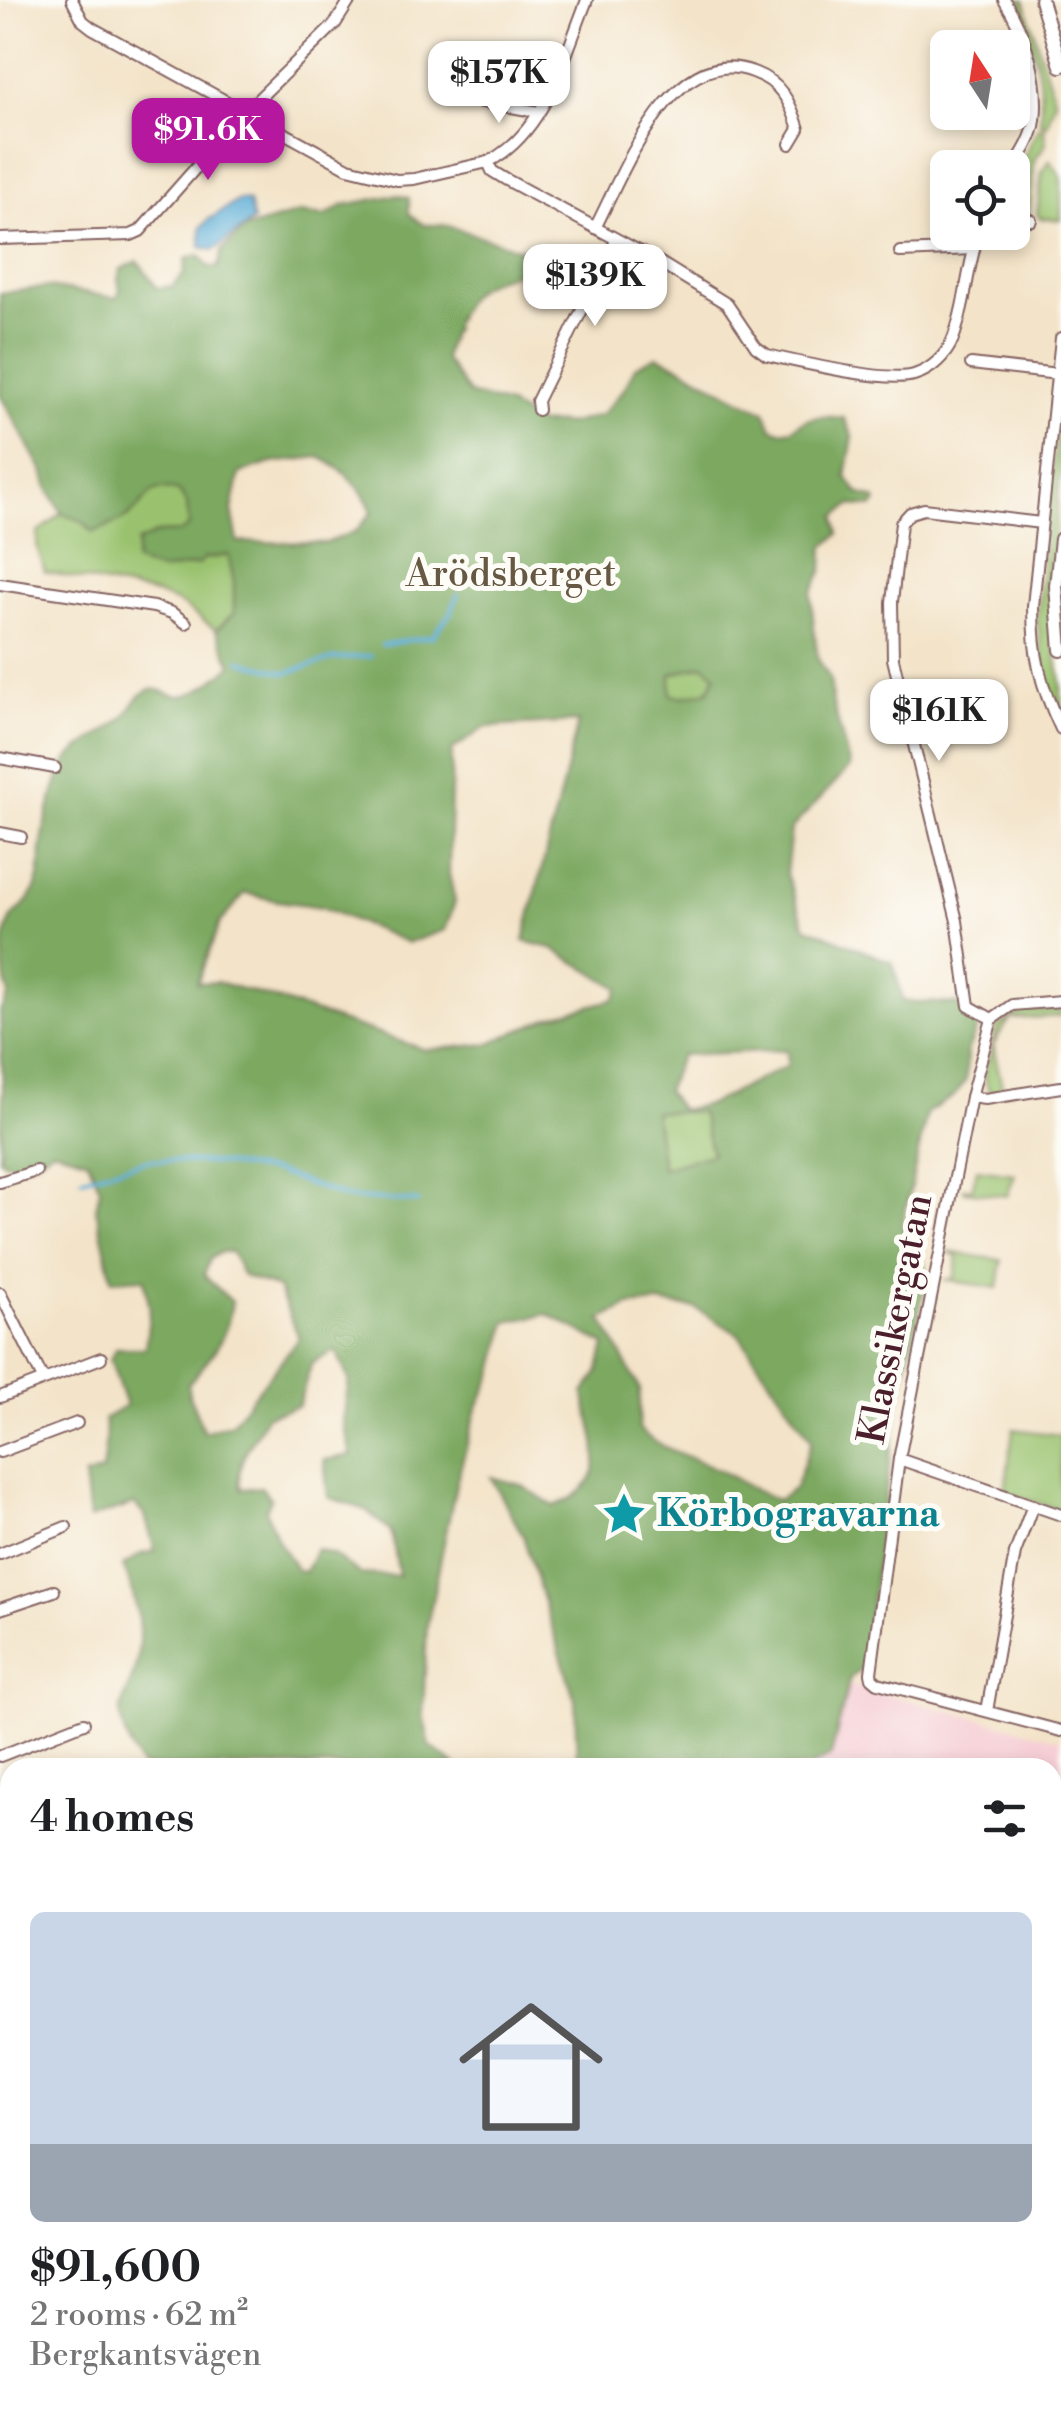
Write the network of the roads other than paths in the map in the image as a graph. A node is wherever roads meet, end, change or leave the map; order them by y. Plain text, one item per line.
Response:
1 (72, 0) edge
2 (350, 0) edge
3 (586, 0) edge
4 (1004, 0) edge
5 (1041, 0) edge
6 (1061, 66) edge
7 (466, 100) dead end
8 (246, 110) junction
9 (539, 112) junction
10 (790, 144) dead end
11 (1022, 150) edge
12 (488, 162) junction
13 (595, 228) junction
14 (0, 239) edge
15 (616, 241) junction
16 (937, 250) edge
17 (974, 250) edge
18 (900, 252) dead end
19 (1061, 338) edge
20 (971, 364) dead end
21 (1058, 374) junction
22 (538, 410) dead end
23 (1042, 523) junction
24 (1061, 539) edge
25 (0, 584) edge
26 (186, 623) dead end
27 (1061, 650) edge
28 (1061, 729) edge
29 (0, 758) edge
30 (55, 768) dead end
31 (0, 834) edge
32 (20, 837) dead end
33 (1061, 1001) edge
34 (992, 1018) junction
35 (1061, 1087) edge
36 (971, 1097) junction
37 (36, 1171) dead end
38 (0, 1182) edge
39 (0, 1293) edge
40 (101, 1358) dead end
41 (43, 1379) junction
42 (0, 1397) edge
43 (77, 1423) dead end
44 (0, 1452) edge
45 (898, 1459) junction
46 (1034, 1505) junction
47 (1061, 1514) edge
48 (66, 1527) dead end
49 (0, 1554) edge
50 (54, 1590) dead end
51 (0, 1609) edge
52 (987, 1710) junction
53 (84, 1723) dead end
54 (1061, 1731) edge
55 (0, 1756) edge

1 - 8 street
2 - 8 street
3 - 9 street
4 - 11 street
5 - 6 street
7 - 9 street
8 - 12 street
8 - 14 street
9 - 12 street
10 - 13 street
12 - 13 street
13 - 15 street
15 - 17 street
15 - 22 street
16 - 18 street
19 - 21 street
20 - 21 street
21 - 23 street
23 - 28 street
23 - 34 street
24 - 27 street
25 - 26 street
29 - 30 street
31 - 32 street
33 - 34 street
34 - 36 street, Klassikergatan
35 - 36 street
36 - 45 street, Klassikergatan
37 - 38 street
39 - 41 street
40 - 41 street
41 - 42 street
43 - 44 street
45 - 46 street
45 - 52 street, Klassikergatan
46 - 47 street
46 - 52 street
48 - 49 street
50 - 51 street
52 - 54 street, Klassikergatan
53 - 55 street

